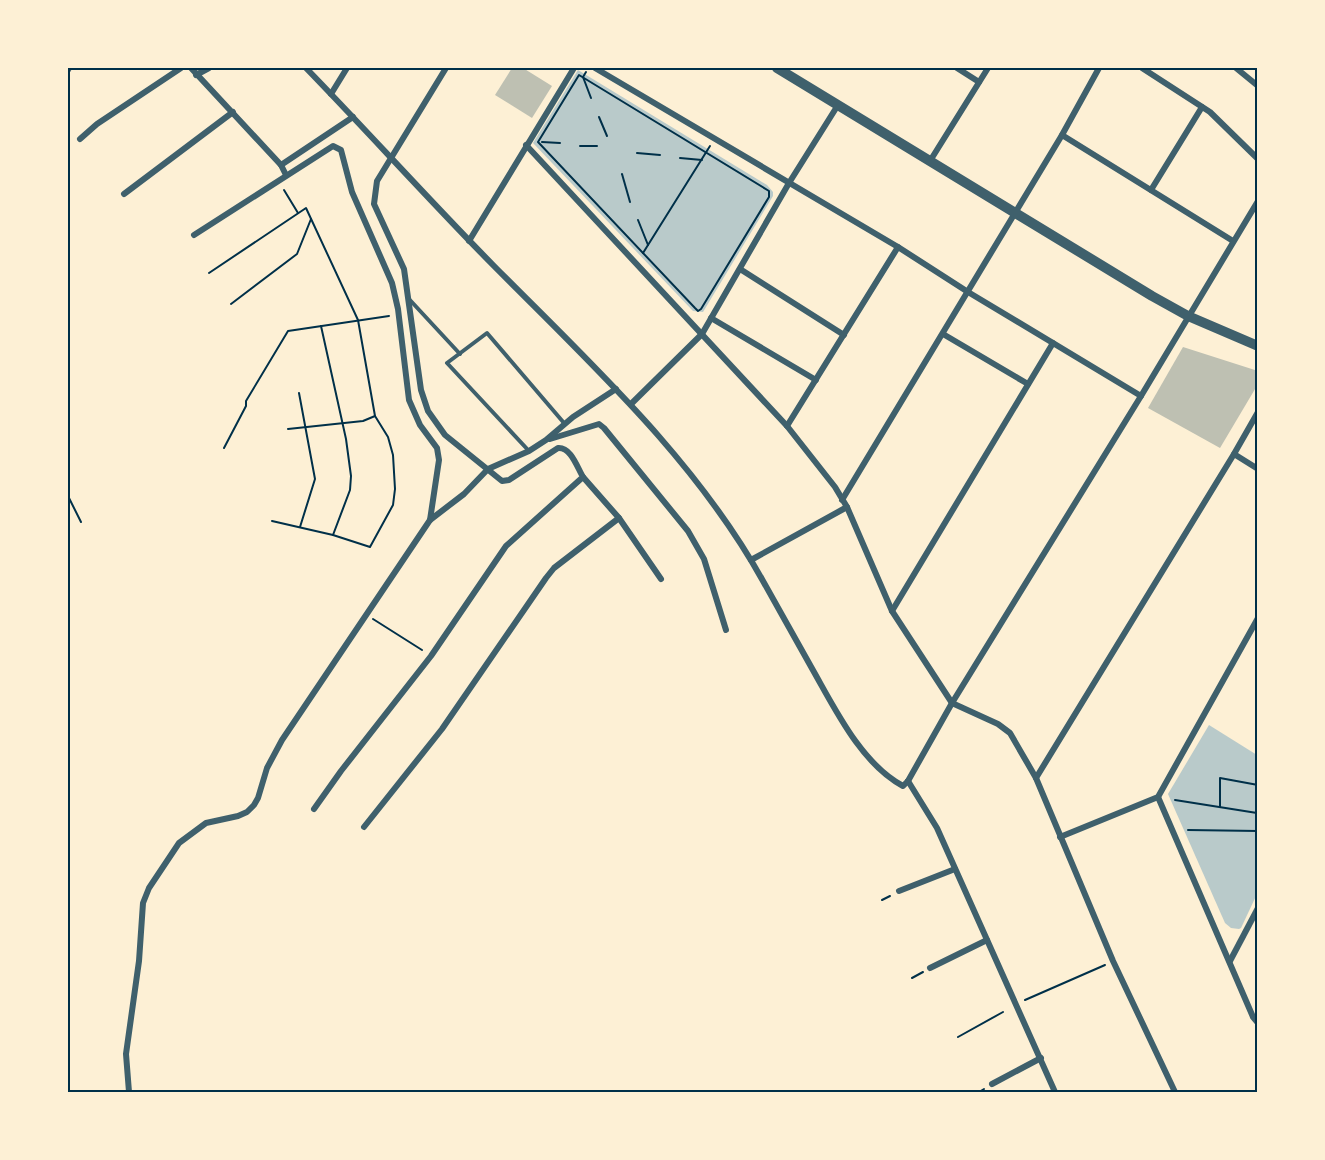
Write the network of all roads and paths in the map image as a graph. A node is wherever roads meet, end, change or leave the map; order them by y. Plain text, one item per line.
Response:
1 (181, 68) edge
2 (191, 68) edge
3 (209, 68) edge
4 (306, 68) edge
5 (347, 68) edge
6 (446, 68) edge
7 (574, 68) edge
8 (589, 68) edge
9 (595, 68) edge
10 (777, 68) edge
11 (957, 68) edge
12 (988, 68) edge
13 (1099, 68) edge
14 (1142, 68) edge
15 (1236, 68) edge
16 (196, 75) junction
17 (583, 77) junction
18 (979, 82) junction
19 (1257, 84) edge
20 (331, 93) junction
21 (591, 99) dead end
22 (838, 105) junction
23 (1202, 107) junction
24 (233, 112) junction
25 (353, 117) junction
26 (599, 117) dead end
27 (1062, 135) junction
28 (531, 136) junction
29 (607, 136) dead end
30 (80, 139) dead end
31 (715, 139) junction
32 (538, 142) junction
33 (560, 143) dead end
34 (525, 145) junction
35 (580, 146) dead end
36 (597, 146) dead end
37 (706, 152) junction
38 (637, 153) dead end
39 (660, 155) dead end
40 (680, 158) dead end
41 (391, 159) junction
42 (1257, 159) edge
43 (702, 160) junction
44 (930, 160) junction
45 (281, 165) junction
46 (622, 174) dead end
47 (286, 175) junction
48 (278, 180) junction
49 (789, 183) junction
50 (1151, 190) junction
51 (124, 194) dead end
52 (1257, 201) edge
53 (630, 202) dead end
54 (1015, 212) junction
55 (298, 213) junction
56 (311, 219) junction
57 (638, 220) dead end
58 (194, 235) dead end
59 (469, 241) junction
60 (1233, 241) junction
61 (648, 245) junction
62 (898, 247) junction
63 (643, 253) junction
64 (637, 264) junction
65 (740, 269) junction
66 (209, 273) dead end
67 (968, 292) junction
68 (409, 298) junction
69 (231, 304) dead end
70 (399, 314) junction
71 (1188, 316) junction
72 (711, 318) junction
73 (358, 321) junction
74 (321, 326) junction
75 (943, 333) junction
76 (702, 334) junction
77 (844, 335) junction
78 (1053, 343) junction
79 (1257, 346) edge
80 (460, 354) junction
81 (816, 380) junction
82 (1028, 384) junction
83 (616, 389) junction
84 (299, 393) dead end
85 (1141, 396) junction
86 (631, 404) junction
87 (1257, 412) edge
88 (375, 416) junction
89 (342, 423) junction
90 (564, 423) junction
91 (788, 426) junction
92 (306, 427) junction
93 (288, 429) dead end
94 (546, 440) junction
95 (224, 448) dead end
96 (529, 451) junction
97 (1234, 454) junction
98 (488, 469) junction
99 (1257, 469) edge
100 (583, 477) junction
101 (68, 496) edge
102 (842, 500) junction
103 (847, 507) junction
104 (619, 518) junction
105 (430, 520) junction
106 (272, 521) dead end
107 (81, 522) dead end
108 (299, 528) junction
109 (333, 535) junction
110 (752, 560) junction
111 (661, 579) dead end
112 (892, 610) junction
113 (366, 614) junction
114 (1257, 618) edge
115 (726, 630) dead end
116 (431, 656) junction
117 (952, 703) junction
118 (1036, 778) junction
119 (908, 781) junction
120 (1257, 785) edge
121 (1257, 789) edge
122 (1158, 796) junction
123 (1175, 800) dead end
124 (1220, 807) junction
125 (314, 809) dead end
126 (1257, 813) edge
127 (364, 827) dead end
128 (1188, 830) dead end
129 (1257, 831) edge
130 (1060, 837) junction
131 (955, 869) junction
132 (899, 891) dead end
133 (1257, 908) edge
134 (987, 940) junction
135 (1113, 961) junction
136 (1230, 961) junction
137 (930, 969) dead end
138 (1016, 1005) junction
139 (1003, 1012) dead end
140 (1257, 1023) edge
141 (958, 1037) dead end
142 (1041, 1058) junction
143 (992, 1084) dead end
144 (129, 1092) edge
145 (1055, 1092) edge
146 (1175, 1092) edge

1 - 30 street
2 - 16 street
3 - 16 street
4 - 20 street
5 - 20 street
6 - 41 street
7 - 28 street
8 - 17 path
9 - 31 street
10 - 22 street
11 - 18 street
12 - 18 street
13 - 27 street
14 - 23 street
15 - 19 street
16 - 24 street
17 - 21 path
17 - 32 path
17 - 37 path
18 - 44 street
20 - 25 street
22 - 44 street
22 - 49 street
23 - 42 street
23 - 50 street
24 - 45 street
24 - 51 street
25 - 41 street
25 - 45 street
26 - 29 path
27 - 50 street
27 - 54 street
28 - 32 path
28 - 34 street
31 - 37 path
31 - 49 street
32 - 33 path
32 - 63 path
34 - 59 street
34 - 64 street
35 - 36 path
37 - 43 path
37 - 63 path
38 - 39 path
40 - 43 path
41 - 59 street
41 - 68 street
43 - 61 path
44 - 54 street
45 - 47 street
46 - 53 path
47 - 48 street
47 - 70 street
48 - 55 path
48 - 58 street
49 - 62 street
49 - 65 street
50 - 60 street
52 - 60 street
54 - 67 street
54 - 71 street
55 - 56 path
55 - 66 path
56 - 69 path
56 - 73 path
57 - 61 path
59 - 83 street
60 - 71 street
61 - 63 path
62 - 67 street
62 - 77 street
63 - 64 path
64 - 76 street
65 - 72 street
65 - 77 street
67 - 75 street
67 - 78 street
68 - 80 lane
68 - 98 street
70 - 73 path
70 - 105 street
71 - 79 street
71 - 85 street
72 - 76 street
72 - 81 street
73 - 74 path
73 - 88 path
74 - 89 path
74 - 95 path
75 - 82 street
75 - 102 street
76 - 86 street
76 - 91 street
77 - 81 street
78 - 82 street
78 - 85 street
80 - 90 lane
80 - 96 lane
81 - 91 street
82 - 112 street
83 - 86 street
83 - 90 street
84 - 92 path
85 - 117 street
86 - 110 street
87 - 97 street
88 - 89 path
88 - 109 path
89 - 92 path
89 - 109 path
90 - 94 street
91 - 102 street
92 - 93 path
92 - 108 path
94 - 96 street
94 - 115 street
96 - 98 street
97 - 99 street
97 - 118 street
98 - 100 street
98 - 105 street
100 - 104 street
100 - 116 street
101 - 107 path
102 - 103 street
103 - 110 street
103 - 112 street
104 - 111 street
104 - 127 street
105 - 113 street
106 - 108 path
108 - 109 path
110 - 119 street
112 - 117 street
113 - 116 path
113 - 144 street
114 - 122 street
116 - 125 street
117 - 118 street
117 - 119 street
118 - 130 street
119 - 131 street
120 - 124 path
121 - 126 path
122 - 130 street
122 - 136 street
123 - 124 path
124 - 126 path
126 - 129 path
128 - 129 path
130 - 135 street
131 - 132 street
131 - 134 street
133 - 136 street
134 - 137 street
134 - 138 street
135 - 138 path
135 - 146 street
136 - 140 street
138 - 142 street
139 - 141 path
142 - 143 street
142 - 145 street

